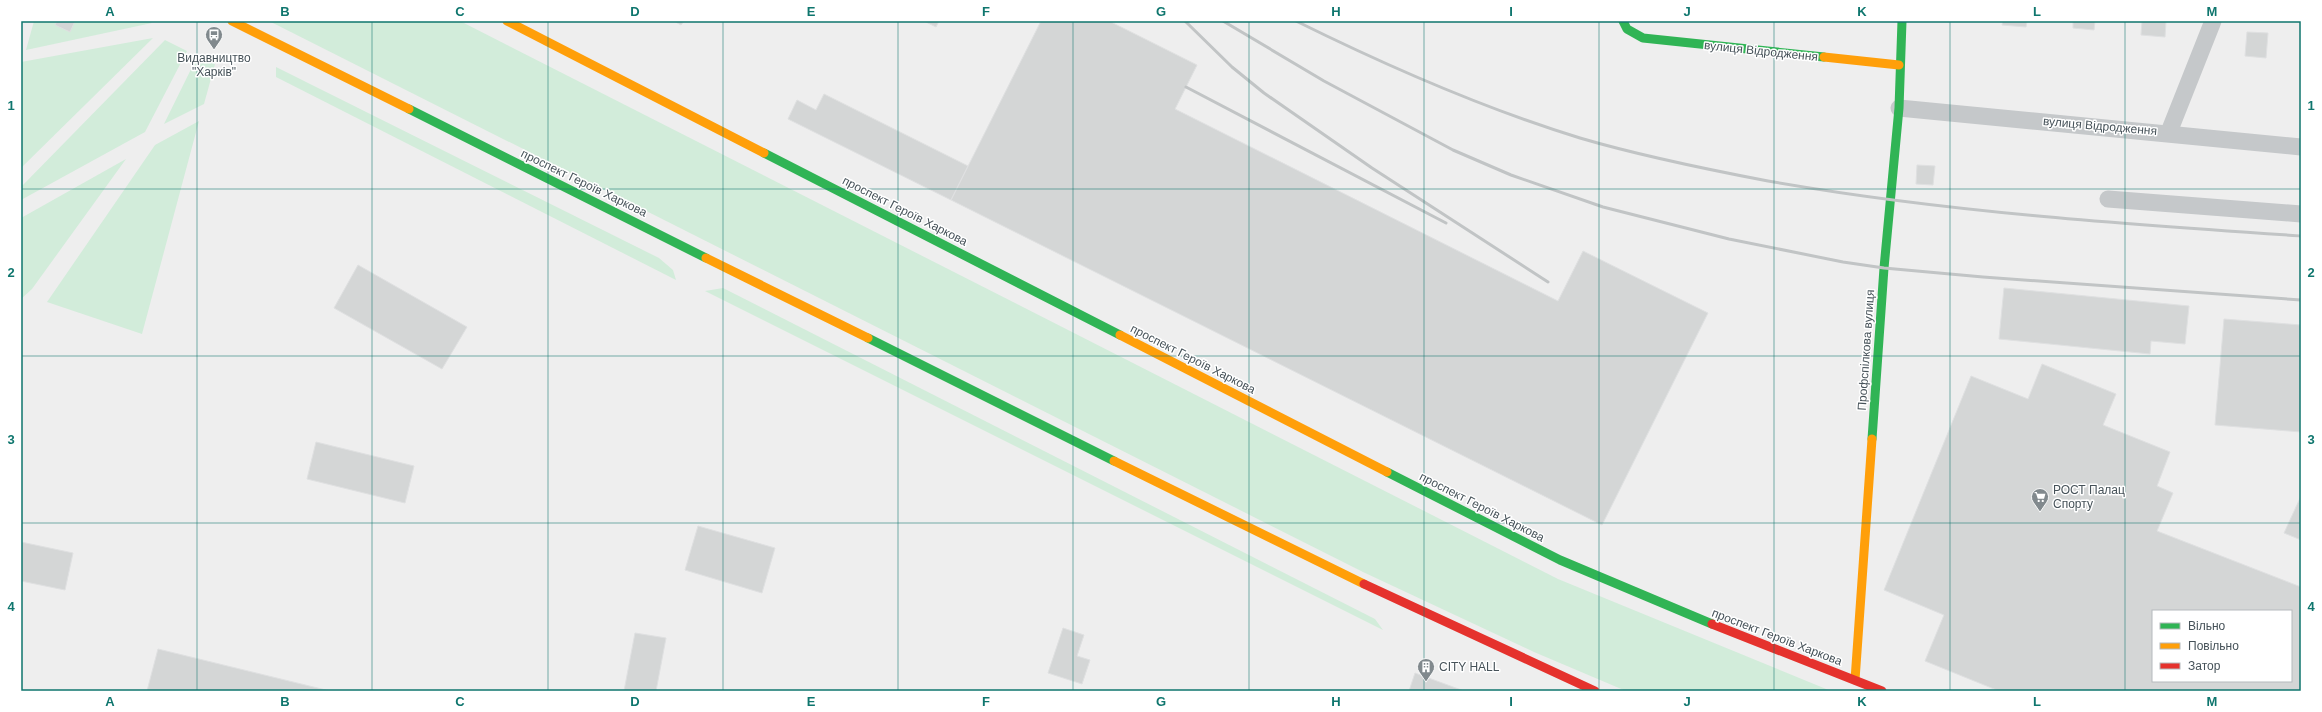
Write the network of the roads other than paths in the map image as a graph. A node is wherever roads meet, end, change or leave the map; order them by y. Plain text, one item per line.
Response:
1 (232, 21) edge
2 (506, 21) edge
3 (1902, 21) edge
4 (2213, 21) edge
5 (1625, 25) edge
6 (1899, 65) junction
7 (1899, 108) junction
8 (2169, 132) junction
9 (2301, 147) edge
10 (2108, 199) dead end
11 (2301, 214) edge
12 (1855, 680) junction
13 (1595, 691) edge
14 (1882, 691) edge

1 - 13 main road, проспект Героїв Харкова
2 - 12 main road, проспект Героїв Харкова
3 - 6 main road, Профспілкова вулиця
4 - 8 street
5 - 6 main road, вулиця Відродження
6 - 7 main road, Профспілкова вулиця
7 - 8 street, вулиця Відродження
7 - 12 main road, Профспілкова вулиця
8 - 9 street, вулиця Відродження
10 - 11 street
12 - 14 main road, проспект Героїв Харкова

